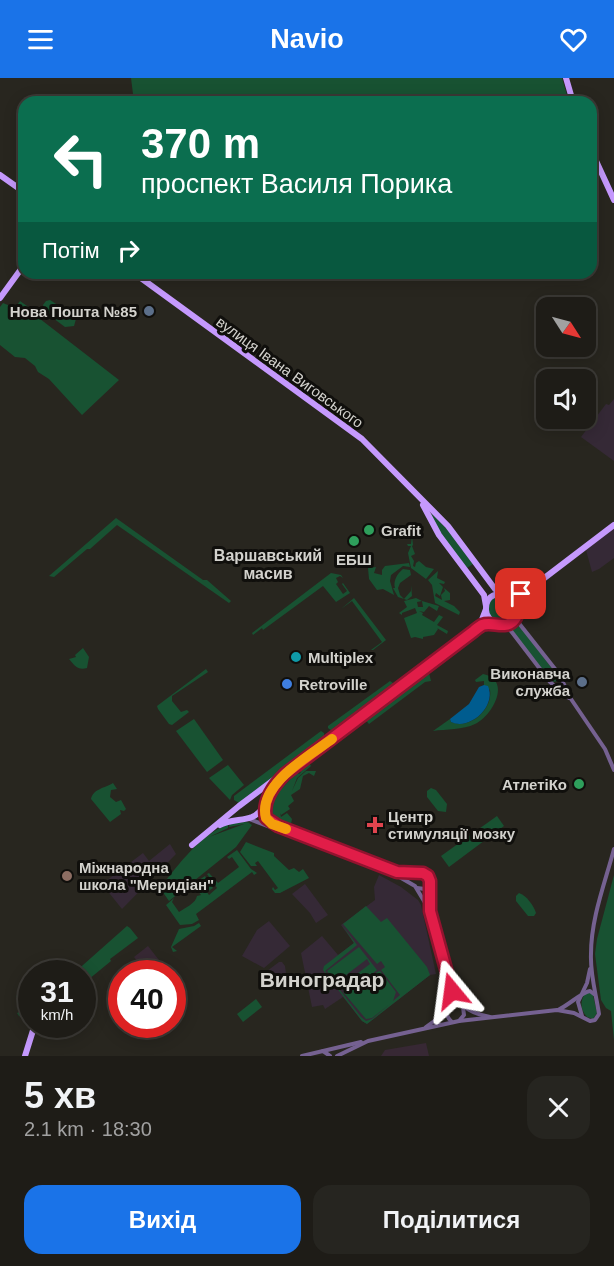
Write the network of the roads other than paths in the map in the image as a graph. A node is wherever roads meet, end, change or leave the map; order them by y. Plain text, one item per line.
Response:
1 (566, 78) edge
2 (571, 96) edge
3 (597, 163) edge
4 (0, 175) edge
5 (18, 188) edge
6 (614, 200) edge
7 (18, 273) edge
8 (142, 279) edge
9 (0, 298) edge
10 (422, 502) junction
11 (614, 525) edge
12 (526, 592) junction
13 (504, 593) junction
14 (486, 608) junction
15 (518, 611) junction
16 (499, 625) junction
17 (560, 677) junction
18 (552, 684) junction
19 (571, 699) junction
20 (614, 770) edge
21 (253, 796) junction
22 (243, 803) junction
23 (264, 805) junction
24 (247, 818) junction
25 (207, 832) junction
26 (192, 845) dead end
27 (614, 849) edge
28 (418, 874) junction
29 (430, 883) junction
30 (416, 887) junction
31 (430, 911) junction
32 (591, 966) junction
33 (449, 984) junction
34 (581, 995) junction
35 (595, 996) junction
36 (461, 1005) junction
37 (446, 1009) junction
38 (558, 1010) junction
39 (494, 1017) junction
40 (584, 1018) junction
41 (457, 1022) junction
42 (424, 1029) junction
43 (31, 1038) edge
44 (368, 1041) junction
45 (321, 1051) junction
46 (25, 1056) edge
47 (305, 1056) edge
48 (315, 1056) edge
49 (330, 1056) edge
50 (337, 1056) edge

1 - 2 main road
3 - 6 main road
4 - 5 main road
7 - 9 main road
8 - 10 main road, вулиця Івана Виговського
10 - 13 main road, вулиця Івана Виговського
10 - 14 main road, вулиця Івана Виговського
11 - 12 main road
12 - 13 main road
12 - 15 main road
13 - 14 main road
13 - 15 main road
14 - 16 main road
14 - 21 main road
15 - 16 main road
15 - 17 street
16 - 18 street
16 - 23 main road
17 - 18 street
17 - 19 street
18 - 19 street
19 - 20 street
21 - 22 main road
21 - 23 main road
22 - 24 main road
22 - 25 main road
23 - 24 main road
23 - 28 street
24 - 25 main road
24 - 30 street
25 - 26 main road
27 - 32 street
28 - 29 street
28 - 30 street
29 - 30 street
29 - 31 street
30 - 31 street
31 - 33 street
32 - 34 street
32 - 35 street
33 - 36 street
33 - 37 street
34 - 35 street
34 - 38 street
34 - 40 street
35 - 40 street
36 - 37 street
36 - 39 street
36 - 41 street
37 - 41 street
37 - 42 street
38 - 39 street
38 - 40 street
39 - 41 street
41 - 42 street
42 - 44 street
43 - 46 main road
44 - 45 street
44 - 50 street
45 - 47 street
45 - 48 street
45 - 49 street

